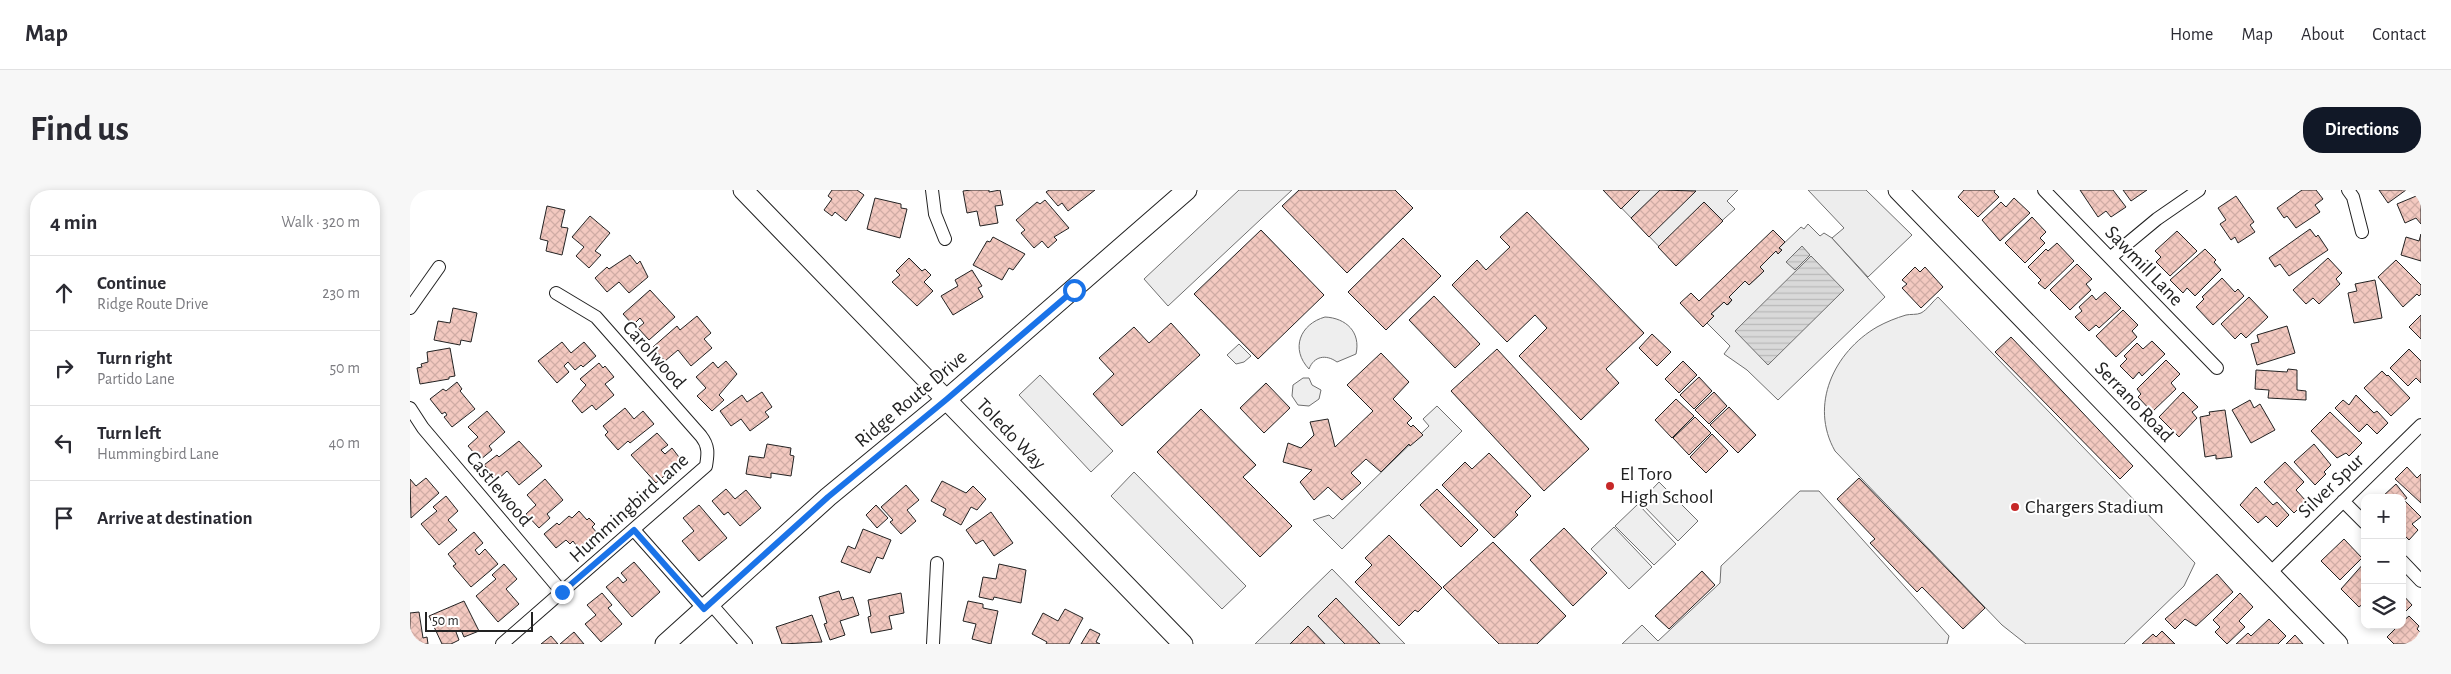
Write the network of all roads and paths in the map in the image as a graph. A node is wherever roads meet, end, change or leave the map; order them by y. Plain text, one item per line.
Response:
1 (743, 190) edge
2 (932, 190) edge
3 (1187, 190) edge
4 (1898, 190) edge
5 (2044, 190) edge
6 (2199, 190) edge
7 (2348, 190) edge
8 (2362, 232) dead end
9 (945, 239) dead end
10 (2110, 258) junction
11 (438, 267) dead end
12 (556, 293) dead end
13 (410, 308) edge
14 (2217, 368) dead end
15 (947, 399) junction
16 (410, 408) edge
17 (2421, 425) edge
18 (708, 455) joint
19 (2343, 501) junction
20 (2361, 519) edge
21 (634, 530) junction
22 (937, 563) dead end
23 (2406, 565) edge
24 (2268, 575) junction
25 (2421, 581) edge
26 (562, 592) junction
27 (707, 607) junction
28 (502, 644) edge
29 (665, 644) edge
30 (746, 644) edge
31 (933, 644) edge
32 (1183, 644) edge
33 (2338, 644) edge

1 - 15 main road, Toledo Way
2 - 9 street
3 - 15 main road, Ridge Route Drive
4 - 24 main road, Serrano Road
5 - 10 street, Sawmill Lane
6 - 10 street
7 - 8 street
10 - 14 street, Sawmill Lane
11 - 13 street
12 - 18 street, Carolwood
15 - 27 main road, Ridge Route Drive
15 - 32 main road, Toledo Way
16 - 26 street, Castlewood
17 - 19 street, Silver Spur
18 - 21 street, Hummingbird Lane
19 - 20 street
19 - 24 street, Silver Spur
21 - 26 street, Hummingbird Lane
21 - 27 street
22 - 31 street
23 - 25 street
24 - 33 main road, Serrano Road
26 - 28 street, Hummingbird Lane
27 - 29 main road, Ridge Route Drive
27 - 30 street

